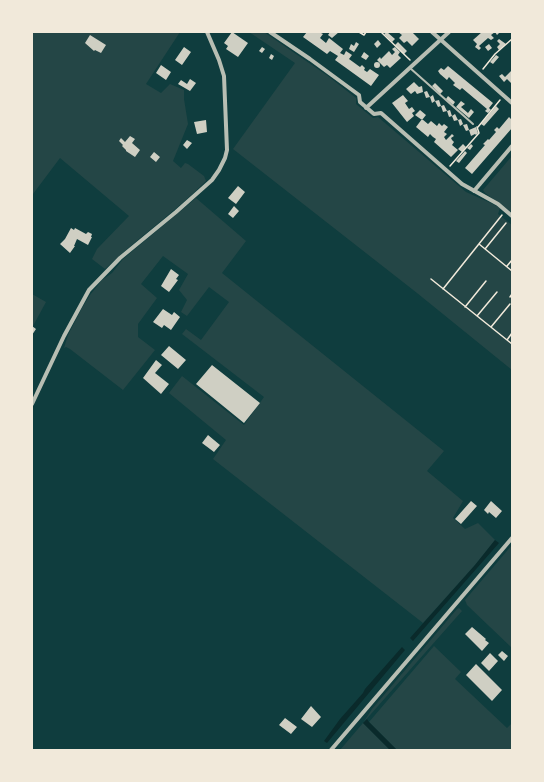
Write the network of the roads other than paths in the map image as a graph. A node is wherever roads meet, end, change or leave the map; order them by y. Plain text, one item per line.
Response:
1 (207, 32) edge
2 (270, 32) edge
3 (432, 32) edge
4 (449, 32) edge
5 (440, 40) junction
6 (410, 68) junction
7 (511, 100) edge
8 (366, 108) junction
9 (473, 124) road end
10 (512, 146) edge
11 (474, 191) junction
12 (512, 216) edge
13 (32, 404) edge
14 (512, 538) edge
15 (331, 750) edge

1 - 13 street
2 - 8 street
3 - 5 street
4 - 5 street
5 - 6 street
5 - 7 street
6 - 8 street
6 - 9 lane
8 - 11 street
10 - 11 street
11 - 12 street
14 - 15 street

